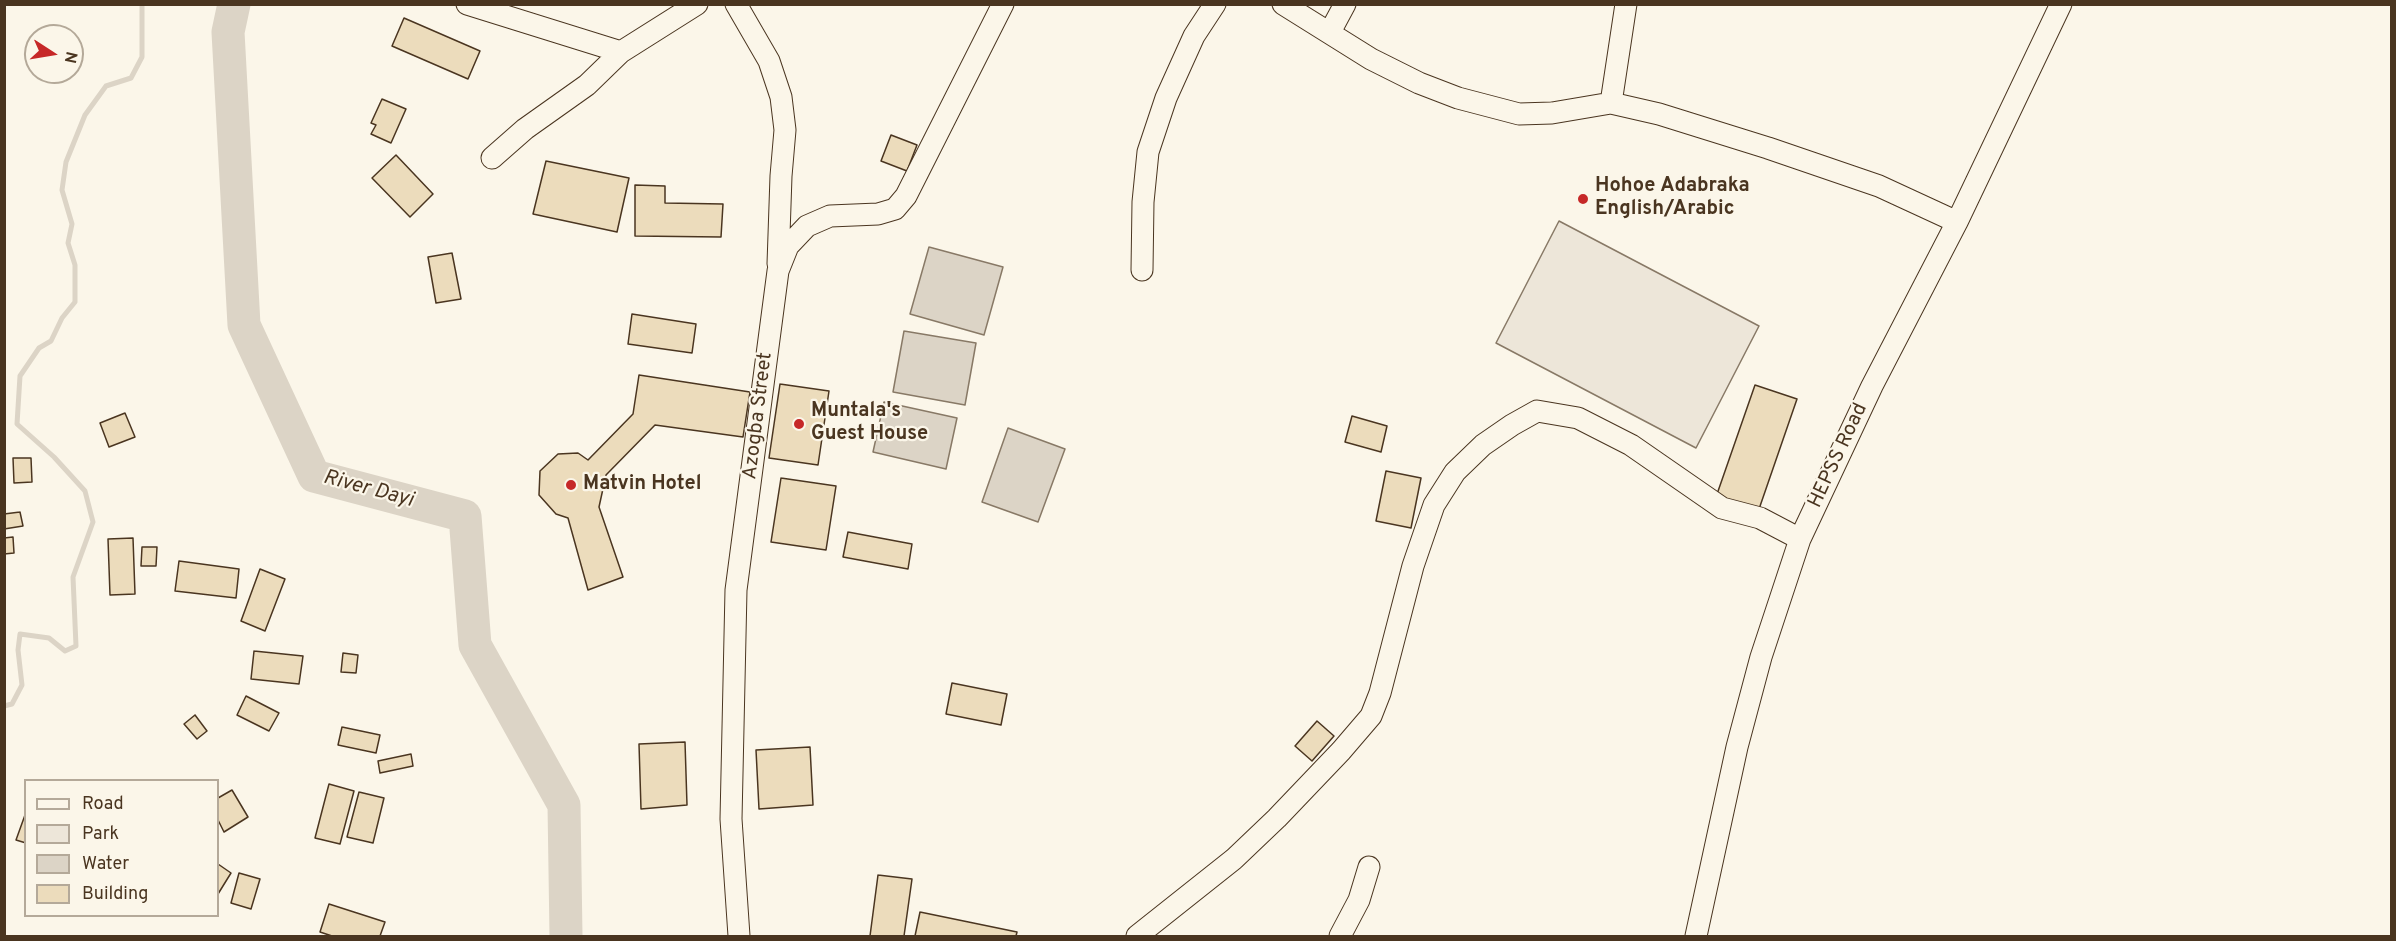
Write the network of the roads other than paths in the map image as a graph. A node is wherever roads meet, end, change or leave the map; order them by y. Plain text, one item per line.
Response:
1 (467, 4) edge
2 (697, 4) edge
3 (736, 4) edge
4 (1003, 4) edge
5 (1215, 4) edge
6 (1283, 4) edge
7 (1345, 4) edge
8 (1626, 4) edge
9 (2061, 4) edge
10 (1330, 32) junction
11 (621, 52) junction
12 (1611, 103) junction
13 (492, 158) dead end
14 (1957, 222) junction
15 (1142, 270) dead end
16 (778, 271) junction
17 (1800, 539) junction
18 (1369, 867) dead end
19 (739, 936) edge
20 (1137, 936) edge
21 (1340, 936) edge
22 (1696, 936) edge

1 - 11 street
2 - 11 street
3 - 16 street
4 - 16 street, Azogba Street
5 - 15 street
6 - 10 street
7 - 10 street
8 - 12 street
9 - 14 street, HEPSS Road
10 - 12 street
11 - 13 street
12 - 14 street
14 - 17 street, HEPSS Road
16 - 19 street, Azogba Street
17 - 20 street
17 - 22 street, HEPSS Road
18 - 21 street

